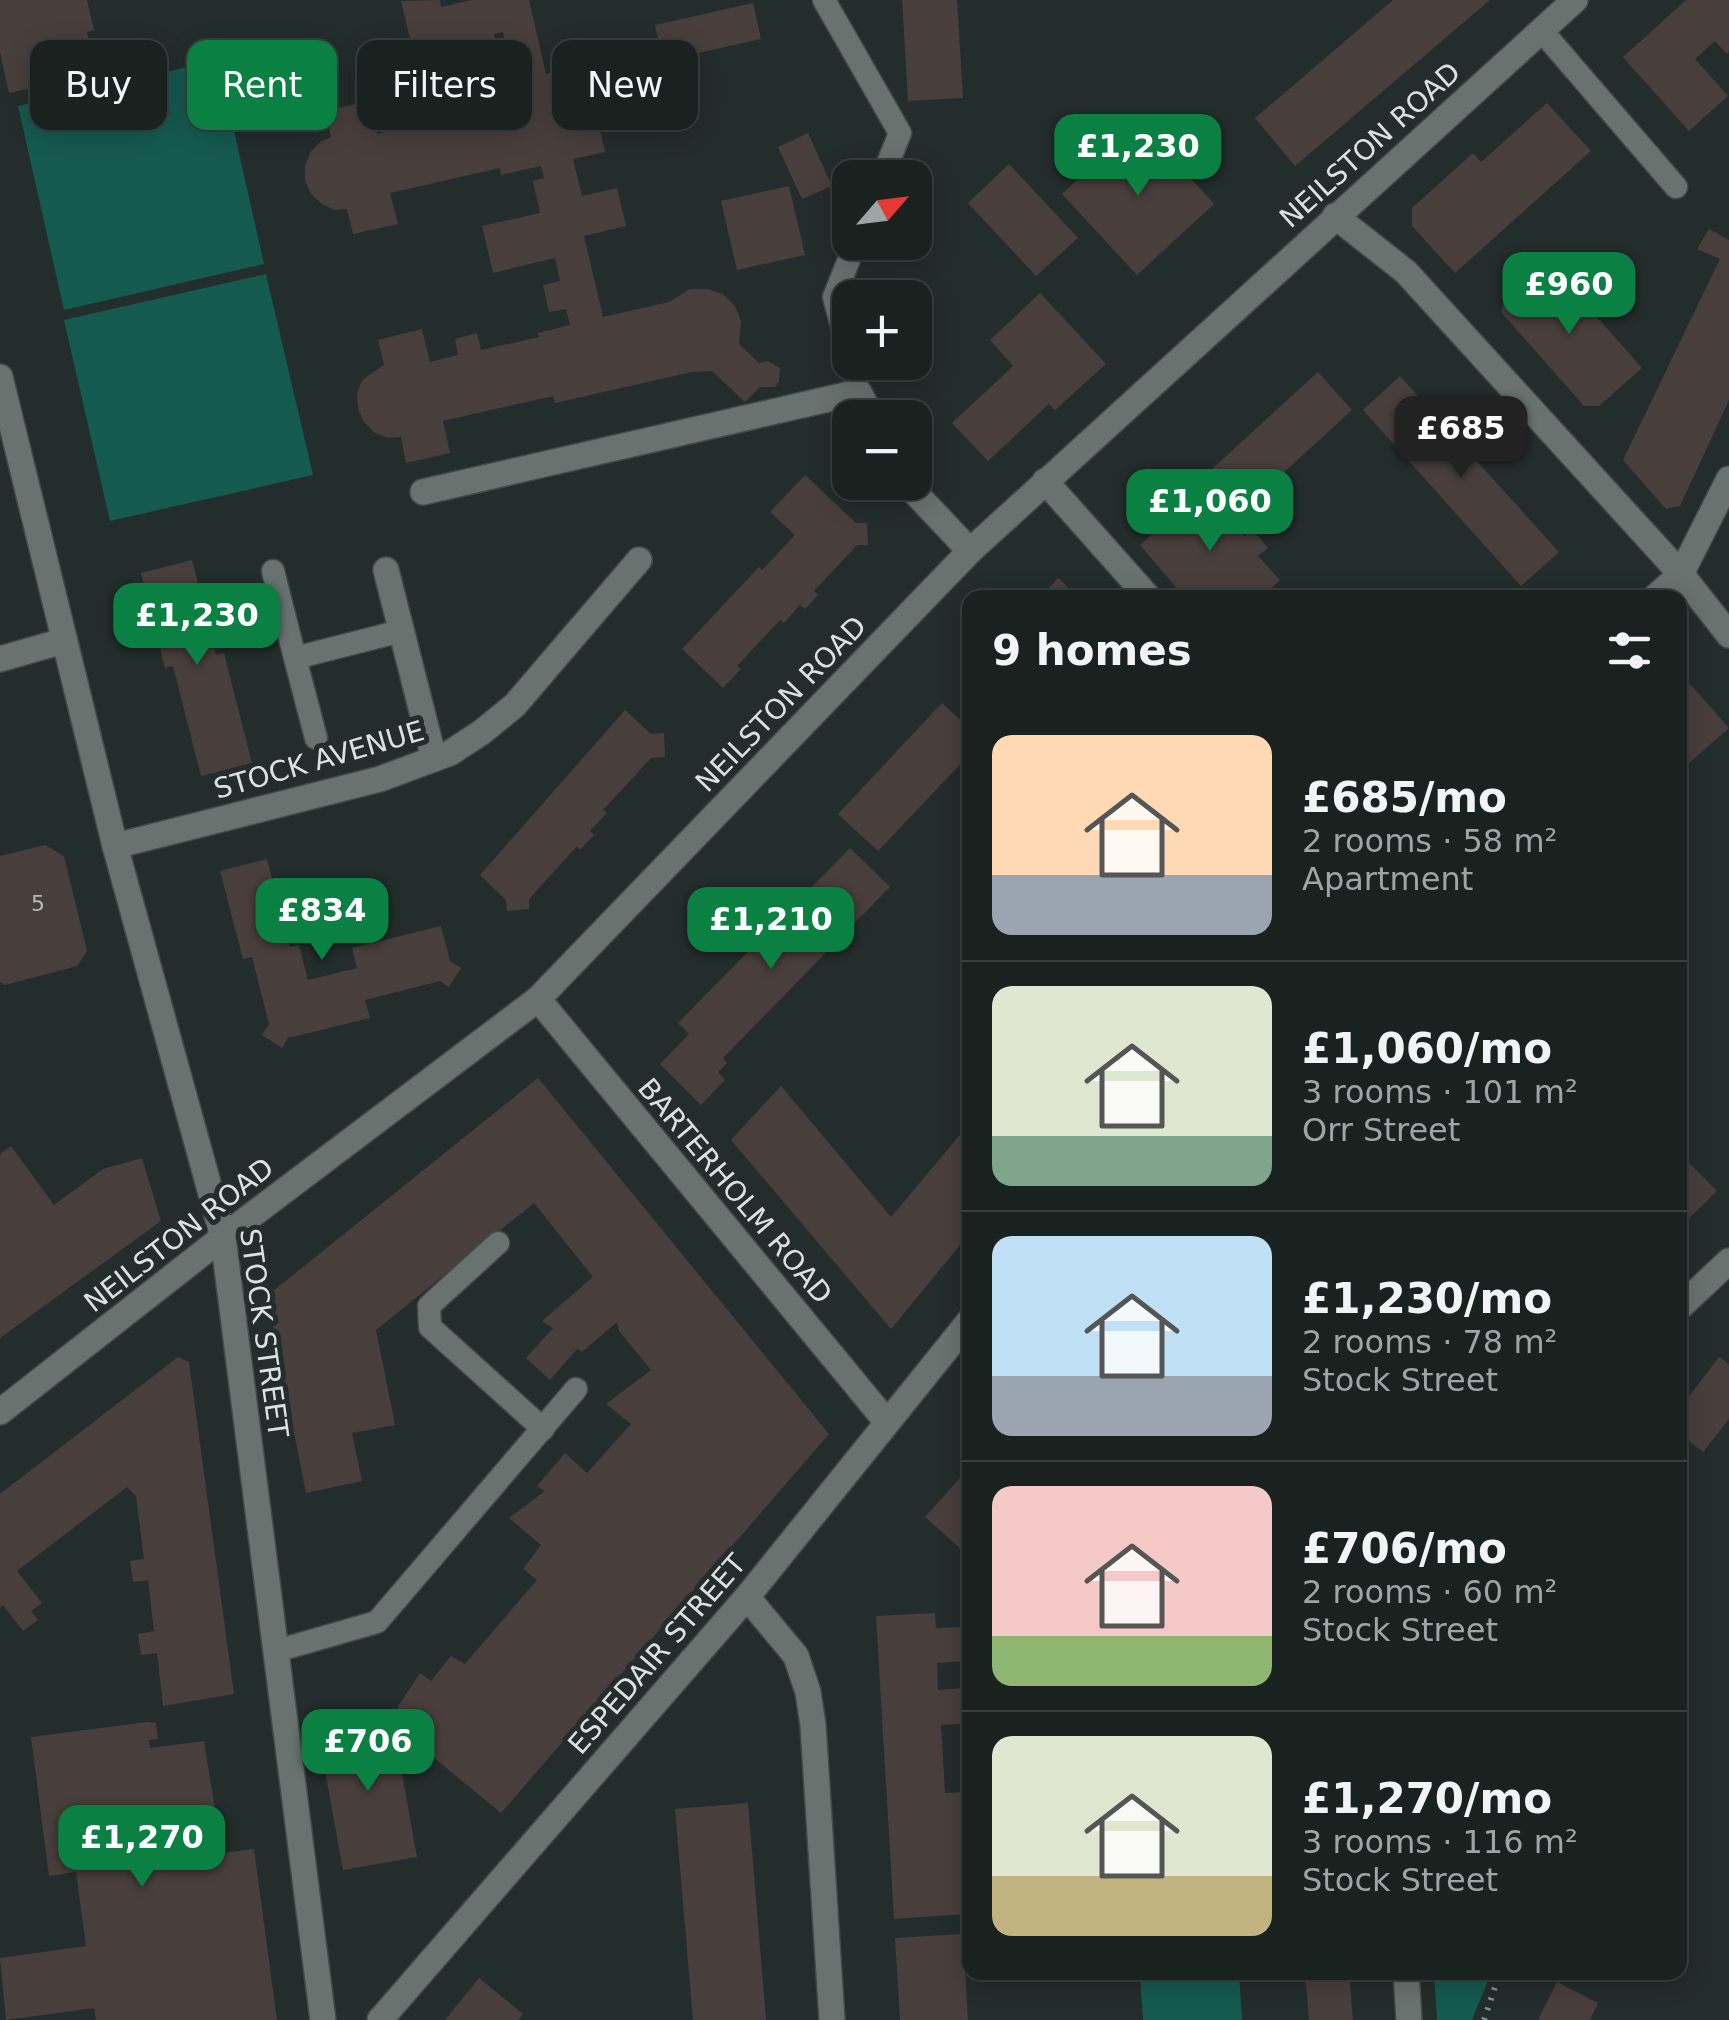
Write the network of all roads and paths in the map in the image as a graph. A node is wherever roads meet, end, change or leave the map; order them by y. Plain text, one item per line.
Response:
1 (824, 0) edge
2 (1571, 1) edge
3 (1541, 30) junction
4 (889, 160) edge
5 (1676, 188) dead end
6 (1335, 216) junction
7 (0, 378) edge
8 (856, 380) edge
9 (859, 392) junction
10 (863, 400) edge
11 (1729, 479) edge
12 (1045, 481) junction
13 (423, 492) dead end
14 (922, 500) edge
15 (970, 551) junction
16 (639, 560) dead end
17 (386, 570) dead end
18 (273, 571) dead end
19 (1682, 574) junction
20 (1141, 590) edge
21 (1663, 590) edge
22 (402, 632) junction
23 (1729, 635) edge
24 (63, 641) junction
25 (295, 658) junction
26 (0, 659) edge
27 (316, 738) dead end
28 (434, 760) junction
29 (115, 846) junction
30 (538, 999) junction
31 (223, 1237) junction
32 (498, 1243) dead end
33 (1729, 1262) edge
34 (1687, 1301) edge
35 (962, 1330) edge
36 (576, 1389) dead end
37 (0, 1412) edge
38 (886, 1421) junction
39 (542, 1429) junction
40 (747, 1597) junction
41 (276, 1651) junction
42 (1406, 1980) edge
43 (1497, 1980) edge
44 (323, 2020) edge
45 (380, 2020) edge
46 (832, 2020) edge
47 (1409, 2020) edge
48 (1484, 2020) edge

1 - 4 lane
2 - 3 street, NEILSTON ROAD
3 - 5 lane
3 - 6 street, NEILSTON ROAD
6 - 12 street, NEILSTON ROAD
6 - 19 street
7 - 24 street, STOCK STREET
8 - 9 lane
9 - 10 street
9 - 13 street
11 - 19 street
12 - 15 street, NEILSTON ROAD
12 - 20 street
14 - 15 street
15 - 30 street, NEILSTON ROAD
16 - 28 street, STOCK AVENUE
17 - 22 street
18 - 25 lane
19 - 21 street
19 - 23 street
22 - 25 lane
22 - 28 street
24 - 26 street
24 - 29 street, STOCK STREET
25 - 27 lane
28 - 29 street, STOCK AVENUE
29 - 31 street, STOCK STREET
30 - 31 street, NEILSTON ROAD
30 - 38 street, BARTERHOLM ROAD
31 - 37 street, NEILSTON ROAD
31 - 41 street, STOCK STREET
32 - 39 lane
33 - 34 street
35 - 38 street, ESPEDAIR STREET
36 - 39 lane
38 - 40 street, ESPEDAIR STREET
39 - 41 lane
40 - 45 street, ESPEDAIR STREET
40 - 46 street
41 - 44 street, STOCK STREET
42 - 47 street
43 - 48 path

